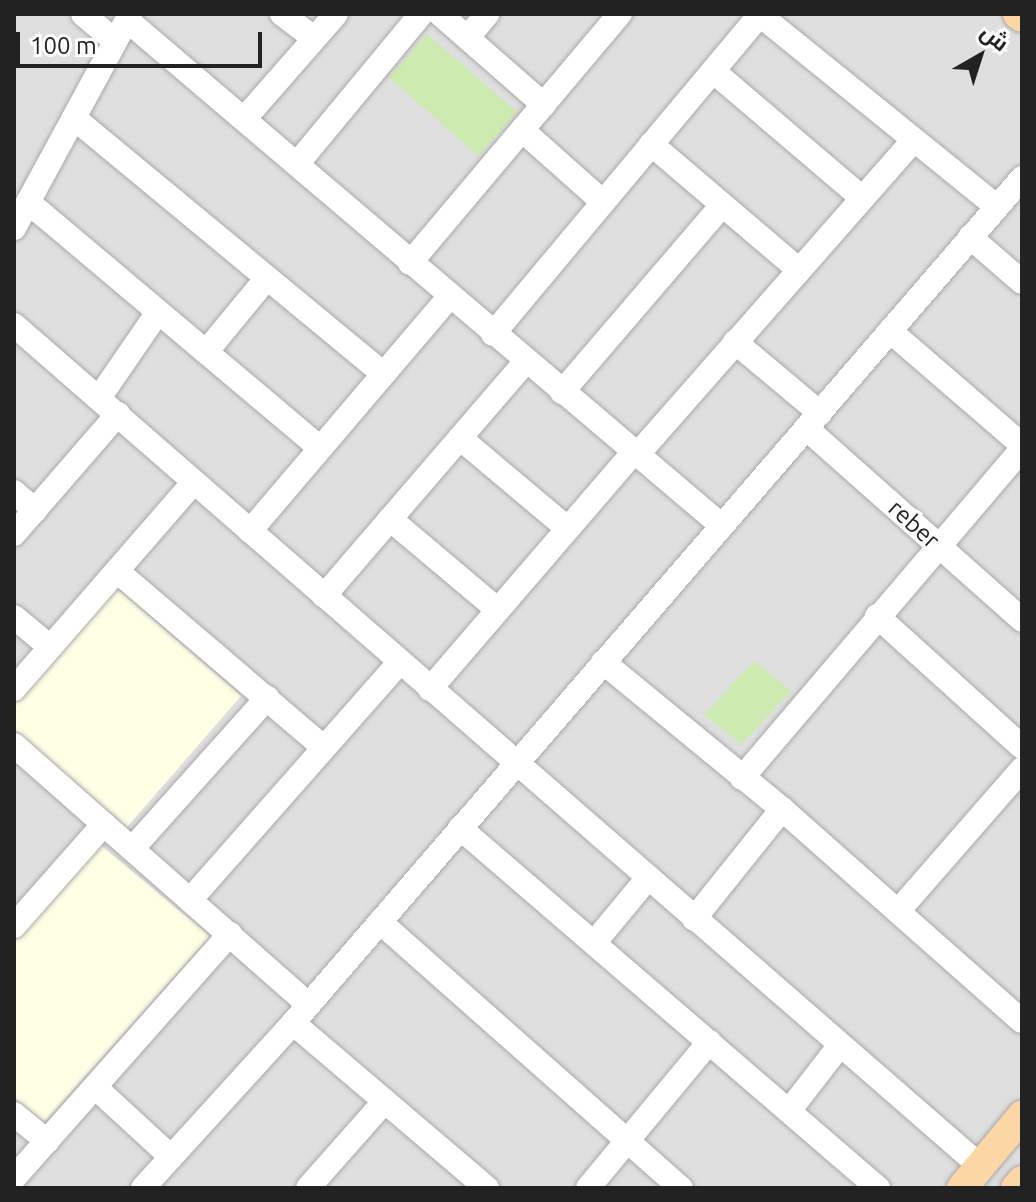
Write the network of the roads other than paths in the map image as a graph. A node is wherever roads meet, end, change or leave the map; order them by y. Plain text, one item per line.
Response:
1 (83, 14) edge
2 (282, 14) edge
3 (336, 14) edge
4 (421, 14) edge
5 (440, 14) edge
6 (487, 14) edge
7 (620, 14) edge
8 (760, 14) edge
9 (124, 25) edge
10 (468, 37) junction
11 (314, 38) junction
12 (713, 71) junction
13 (544, 105) junction
14 (74, 118) junction
15 (245, 118) junction
16 (522, 130) junction
17 (914, 140) junction
18 (651, 144) junction
19 (297, 164) junction
20 (1022, 178) edge
21 (862, 198) junction
22 (28, 202) junction
23 (603, 202) junction
24 (722, 205) junction
25 (997, 207) junction
26 (14, 228) edge
27 (970, 237) junction
28 (410, 263) junction
29 (799, 270) junction
30 (267, 278) junction
31 (1022, 282) edge
32 (449, 297) junction
33 (158, 312) junction
34 (14, 325) edge
35 (890, 331) junction
36 (493, 334) junction
37 (735, 342) junction
38 (206, 352) junction
39 (526, 361) junction
40 (383, 374) junction
41 (562, 392) junction
42 (99, 398) junction
43 (118, 414) junction
44 (813, 420) junction
45 (460, 438) junction
46 (1022, 447) edge
47 (320, 448) junction
48 (635, 453) junction
49 (194, 482) junction
50 (14, 492) edge
51 (35, 510) junction
52 (390, 519) junction
53 (722, 526) junction
54 (567, 528) junction
55 (250, 531) junction
56 (14, 534) edge
57 (938, 545) junction
58 (117, 571) junction
59 (324, 596) junction
60 (498, 610) junction
61 (877, 616) junction
62 (14, 617) edge
63 (1022, 620) edge
64 (50, 647) junction
65 (400, 662) junction
66 (603, 662) junction
67 (14, 689) edge
68 (430, 689) junction
69 (267, 698) junction
70 (1022, 747) edge
71 (324, 748) junction
72 (19, 758) edge
73 (515, 765) junction
74 (1022, 769) edge
75 (742, 778) junction
76 (782, 809) junction
77 (104, 824) junction
78 (460, 828) junction
79 (132, 849) junction
80 (647, 879) junction
81 (190, 900) junction
82 (899, 910) junction
83 (694, 919) junction
84 (380, 922) junction
85 (14, 926) edge
86 (230, 934) junction
87 (594, 943) junction
88 (301, 1013) junction
89 (1022, 1021) edge
90 (709, 1042) junction
91 (840, 1045) junction
92 (95, 1087) junction
93 (385, 1101) junction
94 (789, 1111) junction
95 (14, 1114) edge
96 (1022, 1116) edge
97 (628, 1140) junction
98 (47, 1141) junction
99 (171, 1157) junction
100 (971, 1177) edge
101 (14, 1178) edge
102 (1022, 1181) edge
103 (475, 1184) edge
104 (143, 1188) edge
105 (308, 1188) edge
106 (588, 1188) edge
107 (681, 1188) edge
108 (878, 1188) edge
109 (1016, 1188) edge

1 - 9 street
2 - 11 street
3 - 11 street
4 - 19 street
5 - 10 street
6 - 10 street
7 - 13 street
8 - 12 street
8 - 17 street
9 - 14 street
9 - 15 street
10 - 13 street
11 - 15 street
12 - 18 street
12 - 21 street
13 - 16 street
14 - 22 street
14 - 30 street
15 - 19 street
16 - 23 street
16 - 28 street
17 - 21 street
17 - 25 street
18 - 23 street
18 - 24 street
19 - 28 street
20 - 25 street
21 - 29 street
22 - 26 street
22 - 33 street
23 - 36 street
24 - 29 street
24 - 41 street
25 - 27 street
27 - 31 street
27 - 35 street
28 - 32 street
29 - 37 street
30 - 38 street
30 - 40 street
32 - 36 street
32 - 40 street
33 - 38 street
33 - 42 street
34 - 42 street
35 - 44 street
35 - 46 street
36 - 39 street
37 - 44 street, reber
37 - 48 street
38 - 47 street
39 - 41 street
39 - 45 street
40 - 47 street
41 - 48 street
42 - 43 street
43 - 49 street
43 - 51 street
44 - 53 street
44 - 57 street, reber
45 - 52 street
45 - 54 street
46 - 57 street
47 - 55 street
48 - 53 street
48 - 54 street
49 - 55 street
49 - 58 street
50 - 51 street
51 - 56 street
52 - 59 street
52 - 60 street
53 - 66 street
54 - 60 street
55 - 59 street
57 - 61 street
57 - 63 street, reber
58 - 64 street
58 - 69 street
59 - 65 street
60 - 68 street
61 - 70 street
61 - 75 street
62 - 64 street
64 - 67 street
65 - 68 street
65 - 71 street
66 - 73 street
66 - 75 street
68 - 73 street
69 - 71 street
69 - 79 street
71 - 81 street
72 - 77 street
73 - 78 street
73 - 80 street
74 - 82 street
75 - 76 street
76 - 82 street
76 - 83 street
77 - 79 street
77 - 85 street
78 - 84 street
78 - 87 street
79 - 81 street
80 - 83 street
80 - 87 street
81 - 86 street
82 - 89 street
83 - 91 street
84 - 88 street
84 - 97 street
86 - 88 street
86 - 92 street
87 - 90 street
88 - 93 street
88 - 99 street
90 - 94 street
90 - 97 street
91 - 94 street
91 - 100 street
92 - 98 street
92 - 99 street
93 - 103 street
93 - 105 street
94 - 108 street
95 - 98 street
96 - 100 main road
97 - 106 street
97 - 107 street
98 - 101 street
99 - 104 street
102 - 109 main road

